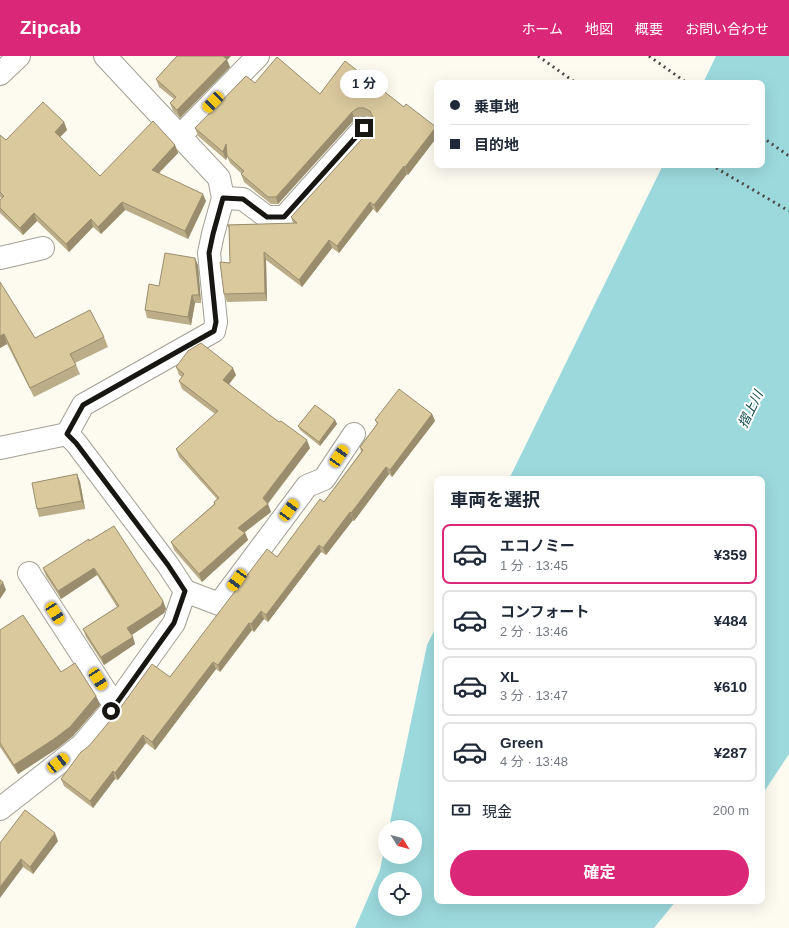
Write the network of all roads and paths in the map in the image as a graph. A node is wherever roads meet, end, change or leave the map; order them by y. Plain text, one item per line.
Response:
1 (19, 56) edge
2 (105, 56) edge
3 (258, 56) edge
4 (0, 74) edge
5 (364, 128) dead end
6 (180, 136) junction
7 (223, 198) junction
8 (43, 248) dead end
9 (0, 258) edge
10 (67, 434) junction
11 (354, 434) dead end
12 (0, 448) edge
13 (29, 573) dead end
14 (185, 591) junction
15 (115, 706) junction
16 (0, 809) edge

1 - 4 street
2 - 6 street
3 - 6 street
5 - 7 street
6 - 7 street
7 - 10 street
8 - 9 street
10 - 12 street
10 - 14 street
11 - 14 street
13 - 15 street
14 - 15 street
15 - 16 street

